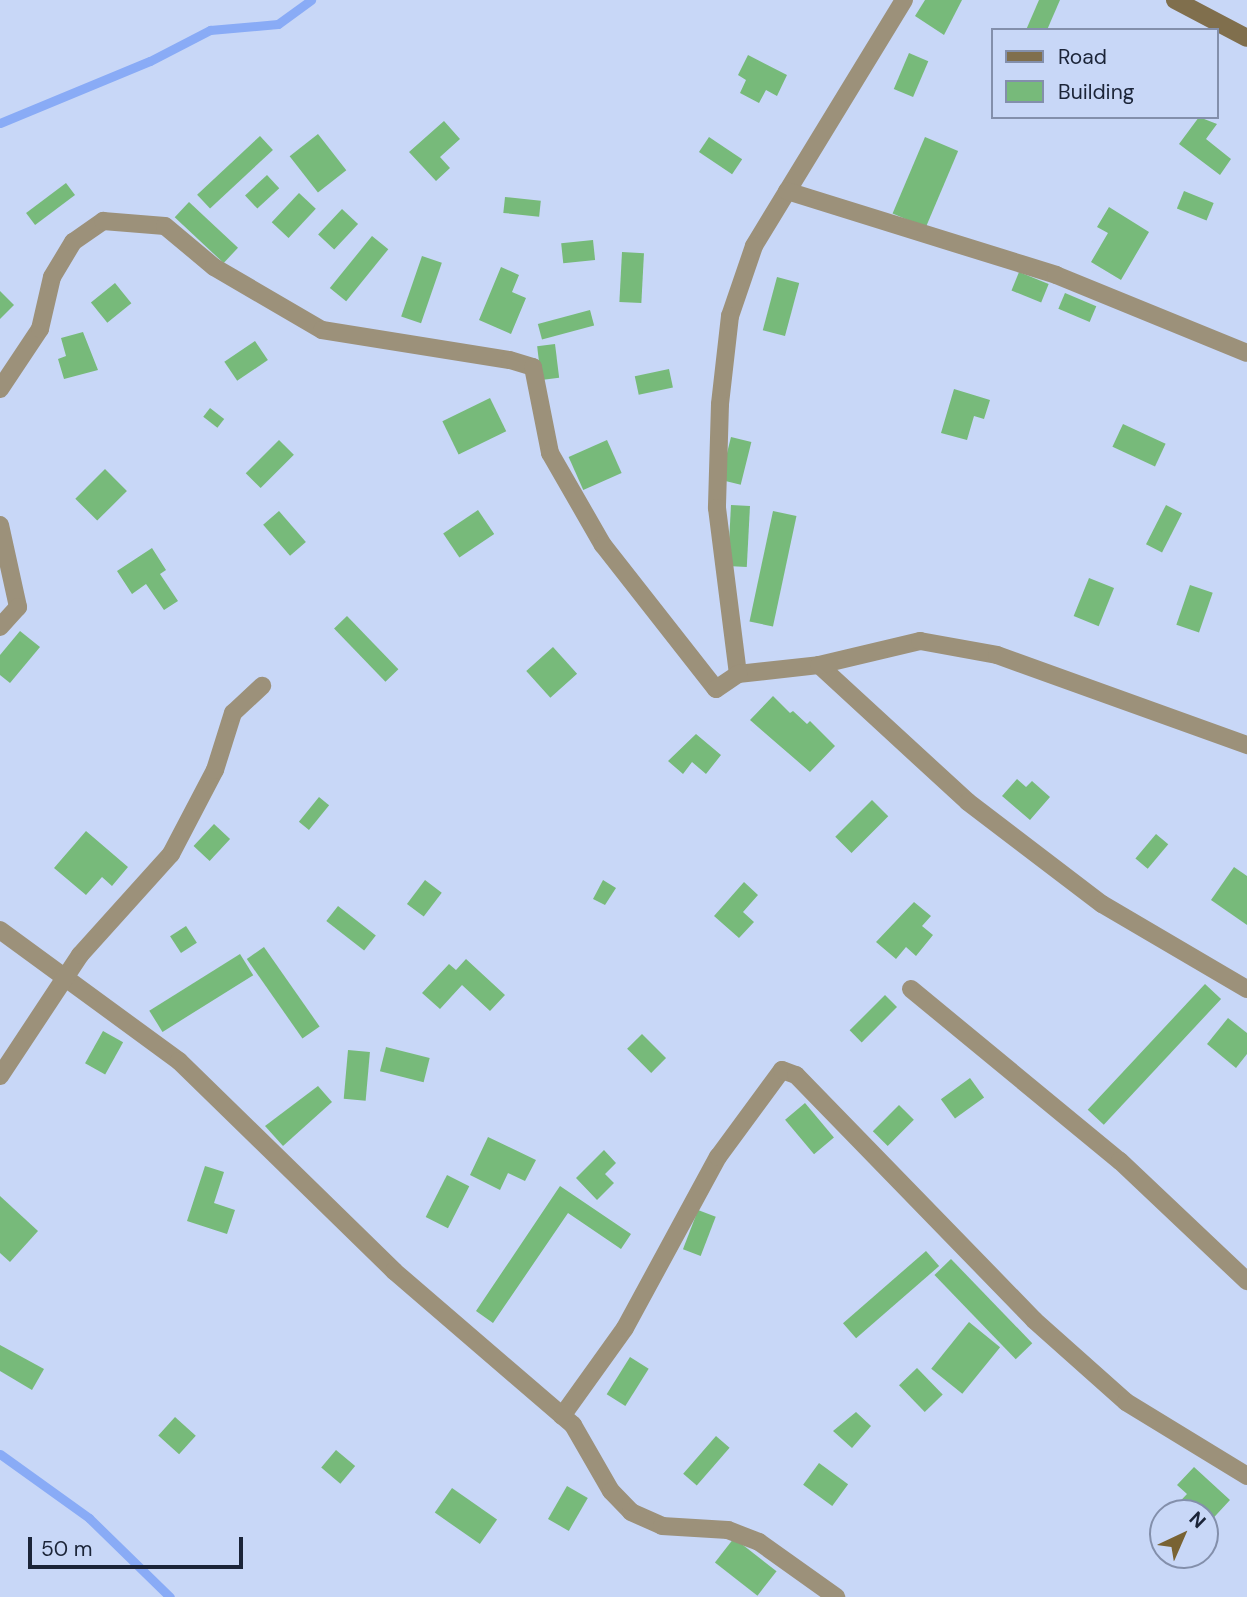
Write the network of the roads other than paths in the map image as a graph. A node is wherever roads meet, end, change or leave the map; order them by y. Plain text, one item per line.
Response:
1 (904, 0) edge
2 (1175, 0) edge
3 (1247, 38) edge
4 (787, 191) junction
5 (1247, 352) edge
6 (0, 389) edge
7 (0, 526) edge
8 (0, 626) edge
9 (819, 665) junction
10 (738, 674) junction
11 (262, 685) dead end
12 (1247, 745) edge
13 (0, 930) edge
14 (64, 979) junction
15 (911, 989) dead end
16 (1247, 989) edge
17 (0, 1076) edge
18 (1247, 1281) edge
19 (562, 1416) junction
20 (1247, 1476) edge
21 (836, 1597) edge

1 - 4 street
2 - 3 street
4 - 5 street
4 - 10 street
6 - 10 street
7 - 8 street
9 - 10 street
9 - 12 street
9 - 16 street
11 - 14 street
13 - 14 street
14 - 17 street
14 - 19 street
15 - 18 street
19 - 20 street
19 - 21 street

